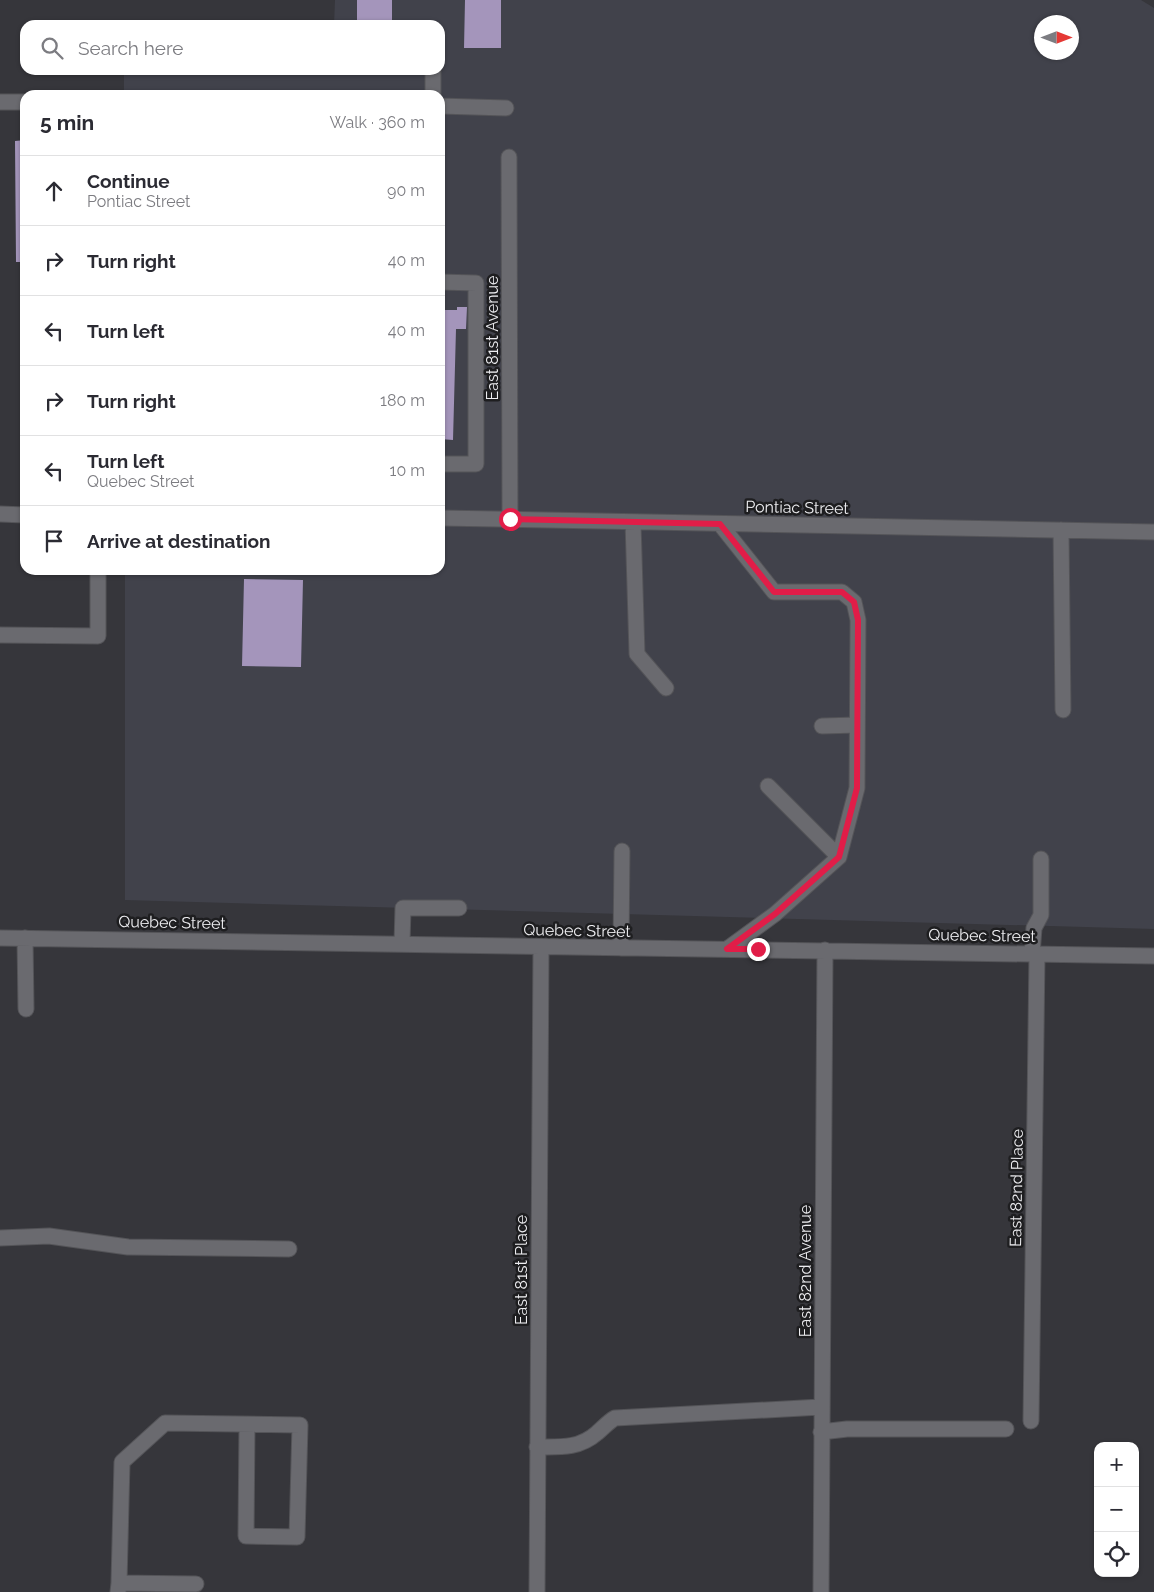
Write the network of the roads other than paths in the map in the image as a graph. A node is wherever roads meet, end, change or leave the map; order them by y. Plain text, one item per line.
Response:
1 (433, 75) edge
2 (433, 90) edge
3 (0, 102) edge
4 (20, 102) edge
5 (445, 106) edge
6 (506, 108) dead end
7 (509, 157) dead end
8 (445, 282) edge
9 (445, 464) edge
10 (0, 514) edge
11 (20, 514) edge
12 (445, 518) edge
13 (510, 519) junction
14 (633, 522) junction
15 (720, 524) junction
16 (1061, 530) junction
17 (1154, 532) edge
18 (98, 575) edge
19 (0, 635) edge
20 (666, 688) dead end
21 (1063, 710) dead end
22 (857, 725) junction
23 (822, 726) dead end
24 (768, 786) dead end
25 (622, 851) dead end
26 (839, 857) junction
27 (1041, 859) dead end
28 (460, 908) dead end
29 (0, 938) edge
30 (25, 938) junction
31 (402, 943) junction
32 (541, 947) junction
33 (621, 948) junction
34 (727, 949) junction
35 (825, 950) junction
36 (1035, 954) junction
37 (1154, 956) edge
38 (26, 1009) dead end
39 (0, 1238) edge
40 (289, 1249) dead end
41 (821, 1407) junction
42 (1031, 1421) dead end
43 (247, 1425) junction
44 (1006, 1429) dead end
45 (821, 1432) junction
46 (537, 1447) junction
47 (196, 1584) dead end
48 (119, 1588) edge
49 (537, 1592) edge
50 (821, 1592) edge

1 - 2 street
3 - 4 street
5 - 6 street
7 - 13 street, East 81st Avenue
8 - 9 street
10 - 11 street
12 - 13 street, Pontiac Street
13 - 14 street, Pontiac Street
14 - 15 street, Pontiac Street
14 - 20 street
15 - 16 street, Pontiac Street
15 - 22 street
16 - 17 street, Pontiac Street
16 - 21 street
18 - 19 street
22 - 23 street
22 - 26 street
24 - 26 street
25 - 33 street
26 - 34 street
27 - 36 street, East 82nd Place
28 - 31 street
29 - 30 street, Quebec Street
30 - 31 street, Quebec Street
30 - 38 street
31 - 32 street, Quebec Street
32 - 33 street, Quebec Street
32 - 46 street, East 81st Place
33 - 34 street, Quebec Street
34 - 35 street, Quebec Street
35 - 36 street, Quebec Street
35 - 41 street, East 82nd Avenue
36 - 37 street, Quebec Street
36 - 42 street, East 82nd Place
39 - 40 street
41 - 45 street, East 82nd Avenue
41 - 46 street
43 - 43 street
43 - 48 street
44 - 45 street
45 - 50 street, East 82nd Avenue
46 - 49 street, East 81st Place
47 - 48 street

